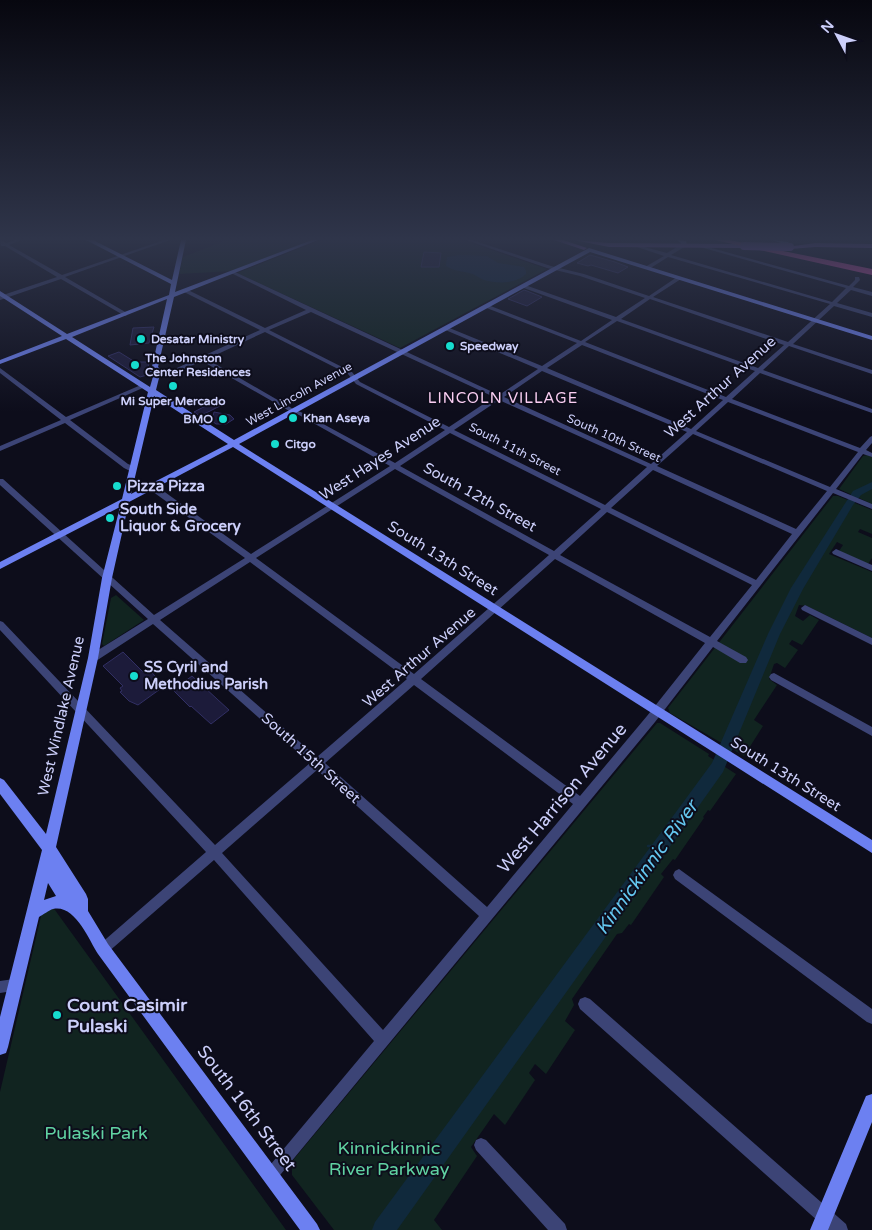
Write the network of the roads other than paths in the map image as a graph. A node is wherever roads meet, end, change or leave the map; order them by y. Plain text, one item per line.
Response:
1 (4, 297) edge
2 (96, 297) edge
3 (169, 297) edge
4 (170, 297) edge
5 (199, 297) edge
6 (287, 297) edge
7 (502, 297) edge
8 (555, 297) edge
9 (741, 297) edge
10 (811, 297) edge
11 (840, 297) edge
12 (649, 298) joint
13 (833, 304) junction
14 (486, 306) junction
15 (312, 309) junction
16 (125, 314) junction
17 (872, 315) edge
18 (616, 319) junction
19 (814, 320) junction
20 (445, 328) junction
21 (266, 331) junction
22 (68, 337) junction
23 (872, 338) edge
24 (581, 343) junction
25 (787, 344) junction
26 (402, 352) junction
27 (203, 359) junction
28 (0, 362) edge
29 (155, 367) junction
30 (542, 369) junction
31 (0, 370) edge
32 (759, 370) junction
33 (872, 372) edge
34 (156, 377) junction
35 (354, 378) junction
36 (147, 389) junction
37 (498, 398) junction
38 (727, 399) junction
39 (293, 411) junction
40 (872, 411) edge
41 (66, 420) junction
42 (449, 430) junction
43 (691, 431) junction
44 (872, 438) edge
45 (233, 444) junction
46 (0, 449) edge
47 (867, 453) edge
48 (394, 466) junction
49 (652, 467) junction
50 (133, 469) junction
51 (0, 481) edge
52 (152, 486) junction
53 (836, 492) junction
54 (125, 501) junction
55 (331, 507) junction
56 (872, 507) edge
57 (606, 509) junction
58 (797, 533) junction
59 (59, 536) junction
60 (836, 552) dead end
61 (555, 555) junction
62 (251, 558) junction
63 (0, 566) edge
64 (872, 568) edge
65 (107, 578) junction
66 (757, 584) junction
67 (805, 608) dead end
68 (494, 610) junction
69 (153, 620) junction
70 (0, 624) edge
71 (872, 642) edge
72 (712, 643) junction
73 (93, 658) junction
74 (743, 660) dead end
75 (774, 677) dead end
76 (415, 679) junction
77 (80, 710) junction
78 (656, 712) junction
79 (872, 732) edge
80 (318, 764) junction
81 (0, 784) edge
82 (580, 803) junction
83 (872, 847) edge
84 (48, 850) junction
85 (215, 854) junction
86 (678, 875) dead end
87 (75, 909) junction
88 (33, 913) junction
89 (487, 915) junction
90 (103, 950) junction
91 (7, 986) edge
92 (586, 1004) dead end
93 (872, 1017) edge
94 (383, 1040) junction
95 (0, 1047) edge
96 (872, 1102) edge
97 (481, 1145) dead end
98 (271, 1175) junction
99 (822, 1223) edge
100 (311, 1230) edge
101 (559, 1230) edge
102 (840, 1230) edge

1 - 22 street, South 13th Street
2 - 16 street
3 - 16 street
4 - 29 street, West Windlake Avenue
5 - 21 street, South 11th Street
6 - 15 street, South 10th Street
7 - 14 street, West Lincoln Avenue
8 - 18 street
9 - 19 street
10 - 13 street
11 - 13 street, West Arthur Avenue
12 - 18 street, West Hayes Avenue
12 - 25 street
13 - 17 street
13 - 19 street, West Arthur Avenue
14 - 20 street, West Lincoln Avenue
14 - 24 street
15 - 21 street
15 - 26 street, South 10th Street
16 - 22 street
18 - 24 street, West Hayes Avenue
18 - 32 street
19 - 23 street
19 - 25 street, West Arthur Avenue
20 - 26 street, West Lincoln Avenue
20 - 30 street
21 - 27 street
21 - 35 street, South 11th Street
22 - 28 street
22 - 36 street, South 13th Street
24 - 30 street, West Hayes Avenue
24 - 38 street
25 - 32 street, West Arthur Avenue
25 - 33 street
26 - 35 street, West Lincoln Avenue
26 - 37 street, South 10th Street
27 - 34 street
27 - 39 street, South 12th Street
29 - 34 street, West Windlake Avenue
29 - 36 street, West Windlake Avenue
30 - 37 street, West Hayes Avenue
30 - 43 street
31 - 41 street
32 - 38 street, West Arthur Avenue
32 - 40 street
34 - 36 street, West Windlake Avenue
35 - 39 street, West Lincoln Avenue
35 - 42 street, South 11th Street
36 - 41 street
36 - 45 street, South 13th Street
36 - 50 street, West Windlake Avenue
37 - 42 street, West Hayes Avenue
37 - 49 street, South 10th Street
38 - 43 street, West Arthur Avenue
38 - 47 street
39 - 45 street, West Lincoln Avenue
39 - 48 street, South 12th Street
41 - 46 street
41 - 50 street
42 - 48 street, West Hayes Avenue
42 - 57 street, South 11th Street
43 - 49 street, West Arthur Avenue
43 - 53 street
44 - 47 street, West Harrison Avenue
45 - 52 street, West Lincoln Avenue
45 - 55 street, South 13th Street
47 - 53 street, West Harrison Avenue
48 - 55 street, West Hayes Avenue
48 - 61 street, South 12th Street
49 - 57 street, West Arthur Avenue
49 - 58 street, South 10th Street
50 - 54 street, West Windlake Avenue
51 - 59 street, South 15th Street
52 - 54 street, West Lincoln Avenue
52 - 62 street
53 - 56 street
53 - 58 street, West Harrison Avenue
54 - 59 street, West Lincoln Avenue
54 - 65 street, West Windlake Avenue
55 - 62 street, West Hayes Avenue
55 - 68 street, South 13th Street
57 - 61 street, West Arthur Avenue
57 - 66 street, South 11th Street
58 - 66 street, West Harrison Avenue
59 - 63 street, West Lincoln Avenue
59 - 65 street, South 15th Street
60 - 64 street
61 - 68 street, West Arthur Avenue
61 - 72 street, South 12th Street
62 - 69 street, West Hayes Avenue
62 - 76 street
65 - 69 street, South 15th Street
65 - 73 street, West Windlake Avenue
66 - 72 street, West Harrison Avenue
67 - 71 street
68 - 76 street, West Arthur Avenue
68 - 78 street, South 13th Street
69 - 73 street, West Hayes Avenue
69 - 80 street, South 15th Street
70 - 77 street
72 - 74 street, South 12th Street
72 - 78 street, West Harrison Avenue
73 - 77 street, West Windlake Avenue
75 - 79 street
76 - 80 street, West Arthur Avenue
76 - 82 street
77 - 84 street, West Windlake Avenue
77 - 85 street
78 - 82 street, West Harrison Avenue
78 - 83 street, South 13th Street
80 - 85 street, West Arthur Avenue
80 - 89 street, South 15th Street
81 - 84 street
82 - 89 street, West Harrison Avenue
84 - 87 street, South 16th Street
84 - 88 street, West Windlake Avenue
85 - 90 street, West Arthur Avenue
85 - 94 street
86 - 93 street
87 - 88 street
87 - 90 street, South 16th Street
88 - 91 street, West Windlake Avenue
89 - 94 street, West Harrison Avenue
90 - 98 street, South 16th Street
91 - 95 street, West Windlake Avenue
92 - 99 street
94 - 98 street, West Harrison Avenue
96 - 99 street
97 - 101 street
98 - 100 street, South 16th Street
99 - 102 street

